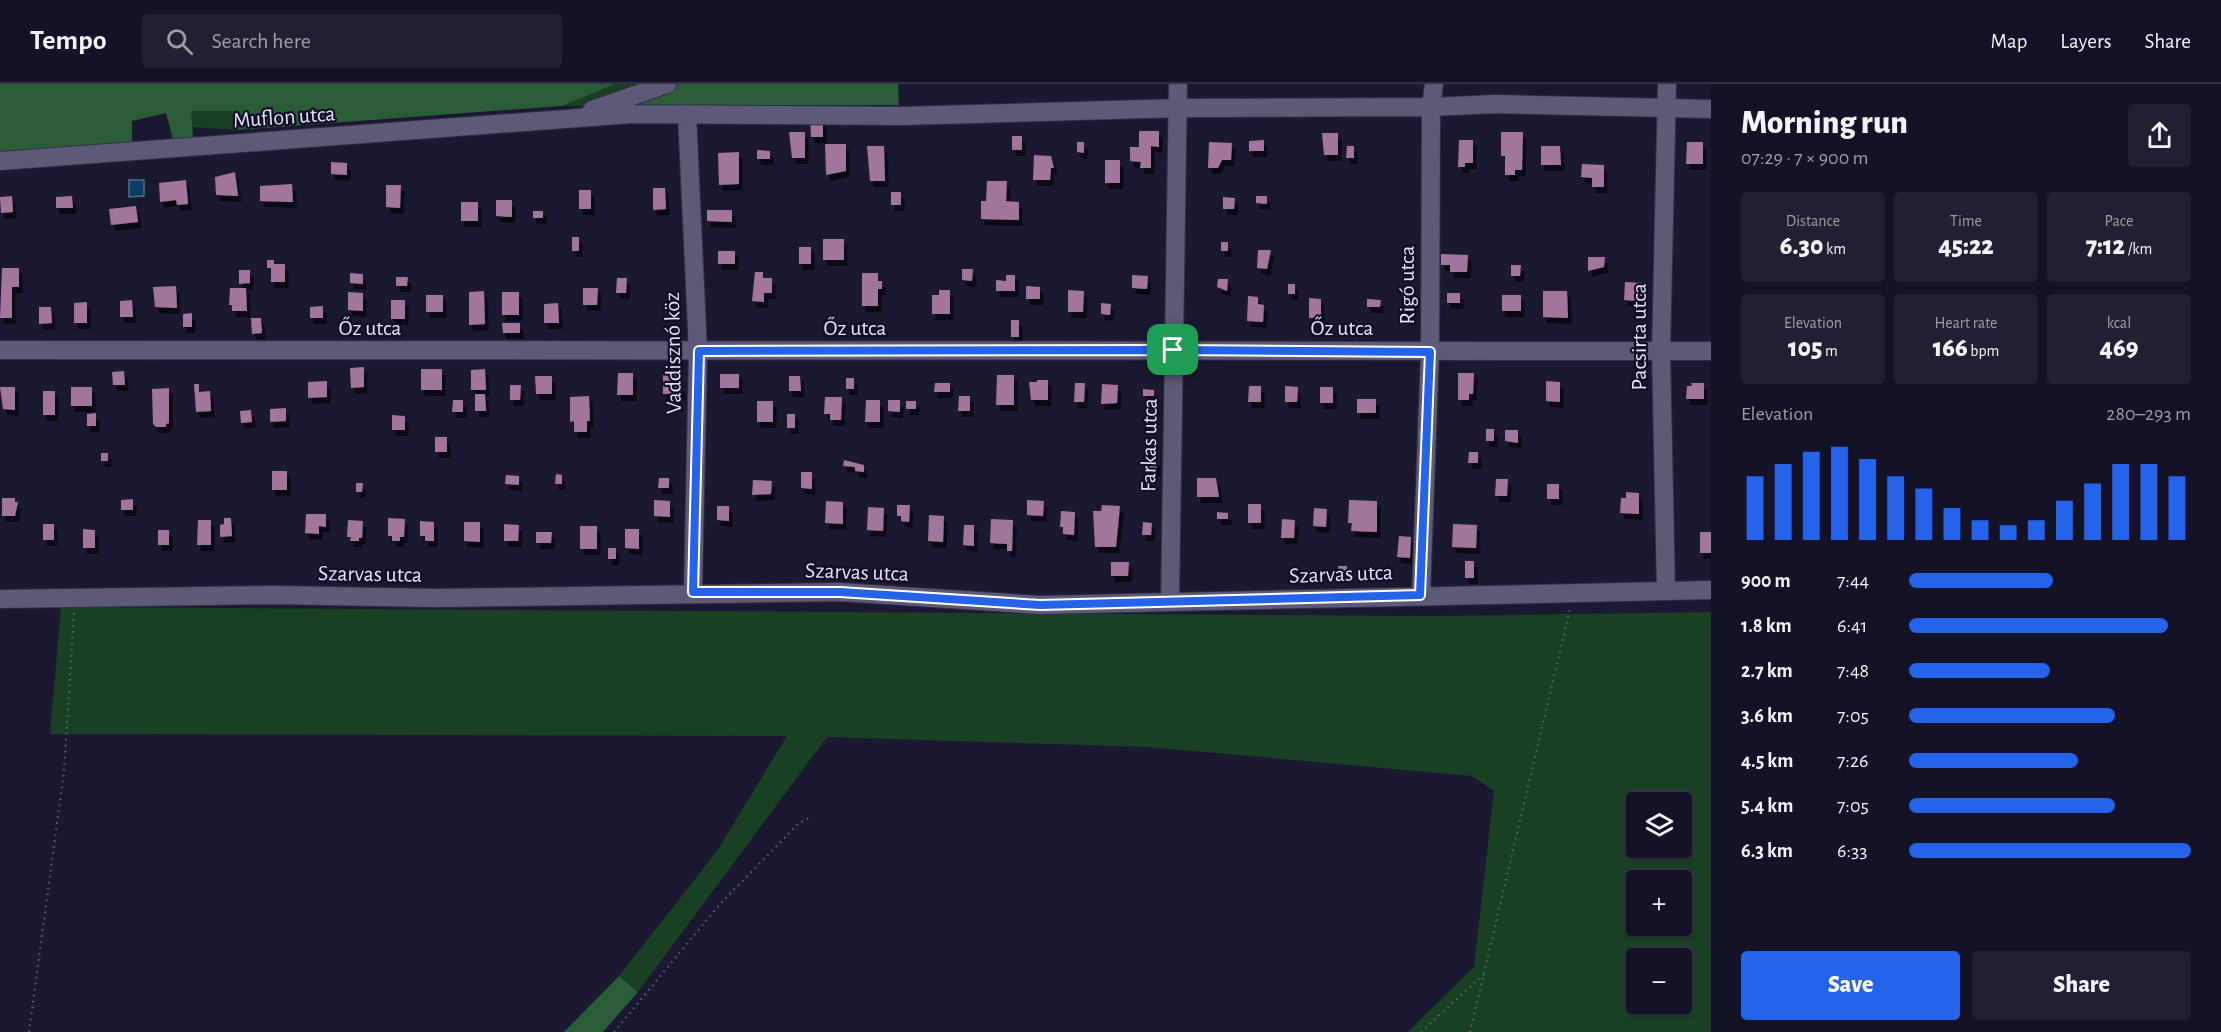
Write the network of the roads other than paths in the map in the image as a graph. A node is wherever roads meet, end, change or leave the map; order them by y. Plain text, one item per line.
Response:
1 (667, 84) edge
2 (1178, 84) edge
3 (1434, 84) edge
4 (1667, 84) edge
5 (1431, 107) junction
6 (1179, 108) junction
7 (1666, 108) junction
8 (1711, 109) edge
9 (687, 114) junction
10 (571, 118) junction
11 (0, 161) edge
12 (0, 350) edge
13 (1173, 350) junction
14 (699, 351) junction
15 (1661, 351) junction
16 (1711, 351) edge
17 (1430, 352) junction
18 (1711, 590) edge
19 (1666, 591) junction
20 (693, 592) junction
21 (1420, 595) junction
22 (0, 599) edge
23 (1170, 602) junction

1 - 10 street, Muflon utca
2 - 6 street, Farkas utca
3 - 5 street, Rigó utca
4 - 7 street, Pacsirta utca
5 - 6 street, Muflon utca
5 - 7 street, Muflon utca
5 - 17 street, Rigó utca
6 - 9 street, Muflon utca
6 - 13 street, Farkas utca
7 - 8 street, Muflon utca
7 - 15 street, Pacsirta utca
9 - 10 street, Muflon utca
9 - 14 street, Vaddisznó köz
10 - 11 street, Muflon utca
12 - 14 street, Őz utca
13 - 14 street, Őz utca
13 - 17 street, Őz utca
13 - 23 street, Farkas utca
14 - 20 street, Vaddisznó köz
15 - 16 street, Őz utca
15 - 17 street, Őz utca
15 - 19 street, Pacsirta utca
17 - 21 street, Rigó utca
18 - 19 street, Szarvas utca
19 - 21 street, Szarvas utca
20 - 22 street, Szarvas utca
20 - 23 street, Szarvas utca
21 - 23 street, Szarvas utca

